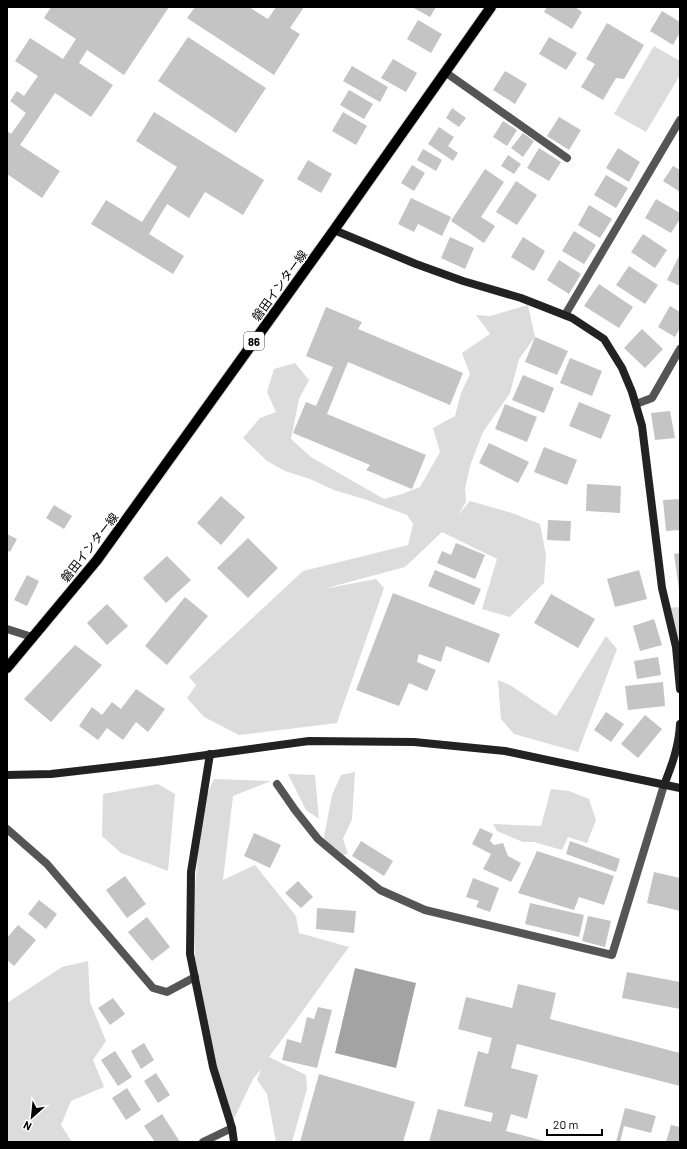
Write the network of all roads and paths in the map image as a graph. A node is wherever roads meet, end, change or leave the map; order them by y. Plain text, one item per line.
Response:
1 (491, 7) edge
2 (445, 72) junction
3 (680, 120) edge
4 (568, 158) dead end
5 (334, 230) junction
6 (565, 315) junction
7 (680, 349) edge
8 (636, 404) junction
9 (7, 629) edge
10 (32, 637) junction
11 (7, 668) edge
12 (680, 689) edge
13 (680, 724) edge
14 (210, 754) junction
15 (7, 774) edge
16 (277, 784) dead end
17 (664, 785) junction
18 (680, 788) edge
19 (7, 829) edge
20 (195, 978) junction
21 (232, 1128) junction
22 (203, 1142) edge
23 (234, 1142) edge

1 - 2 main road, 磐田インター線 / 86
2 - 4 street
2 - 5 main road, 磐田インター線 / 86
3 - 6 street
5 - 6 street
5 - 10 main road, 磐田インター線 / 86
6 - 8 street
7 - 8 street
8 - 12 street
9 - 10 street
10 - 11 main road, 磐田インター線 / 86
13 - 17 street
14 - 15 street
14 - 17 street
14 - 20 street
16 - 17 street
17 - 18 street
19 - 20 street
20 - 21 street
21 - 22 street
21 - 23 street

